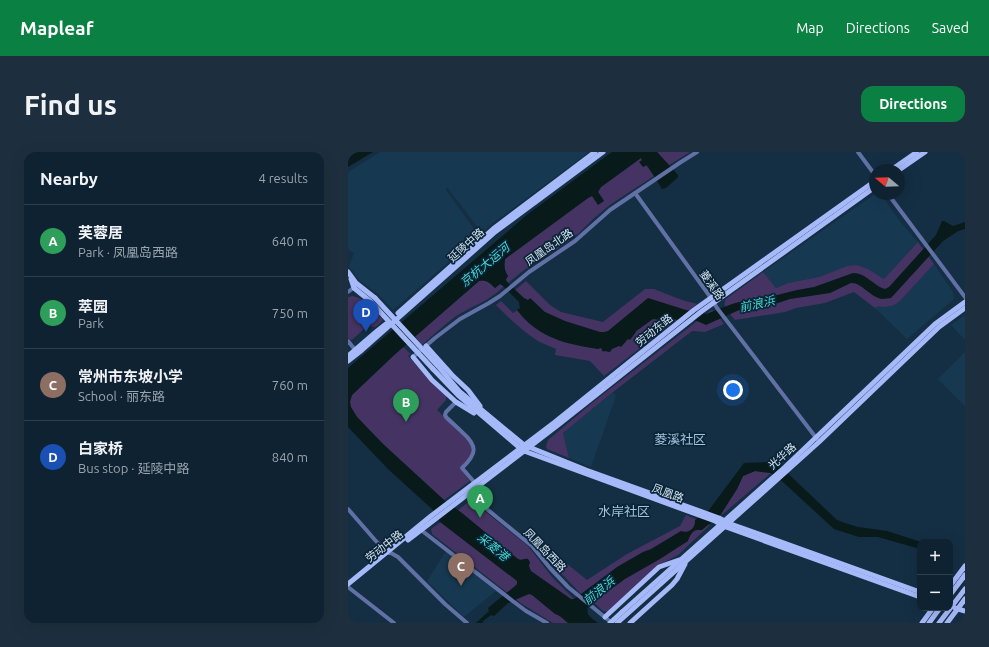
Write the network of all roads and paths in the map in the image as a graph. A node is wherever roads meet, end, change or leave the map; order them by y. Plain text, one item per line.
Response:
1 (595, 152) edge
2 (603, 152) edge
3 (697, 152) edge
4 (858, 152) edge
5 (917, 152) edge
6 (925, 152) edge
7 (900, 164) edge
8 (905, 166) edge
9 (869, 167) edge
10 (869, 186) edge
11 (869, 191) edge
12 (635, 193) junction
13 (893, 200) edge
14 (349, 273) edge
15 (355, 285) junction
16 (348, 290) edge
17 (965, 297) edge
18 (965, 302) edge
19 (714, 303) junction
20 (965, 308) edge
21 (348, 343) edge
22 (426, 346) junction
23 (356, 352) junction
24 (348, 356) edge
25 (413, 357) joint
26 (348, 361) edge
27 (456, 402) junction
28 (487, 418) junction
29 (818, 440) junction
30 (524, 448) junction
31 (475, 483) junction
32 (466, 492) junction
33 (348, 509) edge
34 (432, 518) junction
35 (722, 522) junction
36 (421, 530) junction
37 (389, 553) junction
38 (684, 560) junction
39 (965, 566) edge
40 (965, 575) edge
41 (965, 581) edge
42 (953, 582) edge
43 (348, 584) edge
44 (348, 587) edge
45 (965, 589) edge
46 (917, 591) edge
47 (953, 591) edge
48 (917, 596) edge
49 (965, 599) edge
50 (953, 603) edge
51 (961, 607) edge
52 (931, 611) edge
53 (938, 611) edge
54 (947, 611) edge
55 (965, 611) edge
56 (624, 614) junction
57 (605, 617) junction
58 (394, 623) edge
59 (466, 623) edge
60 (547, 623) edge
61 (611, 623) edge
62 (617, 623) edge
63 (630, 623) edge
64 (922, 623) edge
65 (931, 623) edge
66 (940, 623) edge
67 (947, 623) edge

1 - 23 main road, 延陵中路
2 - 23 main road, 延陵中路
3 - 12 street, 凤凰岛北路
4 - 9 street
5 - 7 main road
6 - 8 main road
10 - 19 main road, 劳动东路
11 - 19 main road, 劳动东路
12 - 19 street, 菱溪路
12 - 22 street, 凤凰岛北路
13 - 17 street
14 - 15 main road
15 - 16 street
15 - 28 main road, 凤凰路, bridge
18 - 29 main road, 光华路
19 - 29 street, 菱溪路
19 - 30 main road, 劳动东路
19 - 30 main road, 劳动东路
20 - 29 main road, 光华路
21 - 23 street
22 - 25 street, 凤凰岛北路
22 - 28 main road
23 - 24 main road, 延陵中路
23 - 26 main road, 延陵中路
25 - 27 main road
27 - 28 main road
27 - 31 street
28 - 30 main road, 凤凰路
29 - 35 main road, 光华路
30 - 31 main road, 劳动东路
30 - 32 main road, 劳动东路
30 - 35 main road, 凤凰路
31 - 32 main road, 劳动东路
32 - 34 main road, 劳动东路
32 - 57 street, 凤凰岛西路
33 - 37 street
34 - 36 main road, 劳动中路
34 - 37 main road, 劳动中路
35 - 38 main road, 光华路
35 - 46 main road, 凤凰路
35 - 48 main road, 凤凰路
36 - 37 main road, 劳动中路
36 - 60 street
37 - 43 main road, 劳动中路
37 - 44 main road, 劳动中路
37 - 59 street
38 - 56 main road, 光华路
38 - 57 main road
38 - 63 main road
39 - 42 main road
40 - 47 main road
41 - 45 main road
44 - 58 street
45 - 50 main road
49 - 51 main road
51 - 55 main road
51 - 67 main road
52 - 64 main road
53 - 65 main road
54 - 66 main road
56 - 61 main road, 光华路, bridge
56 - 62 main road, 光华路
57 - 61 street

